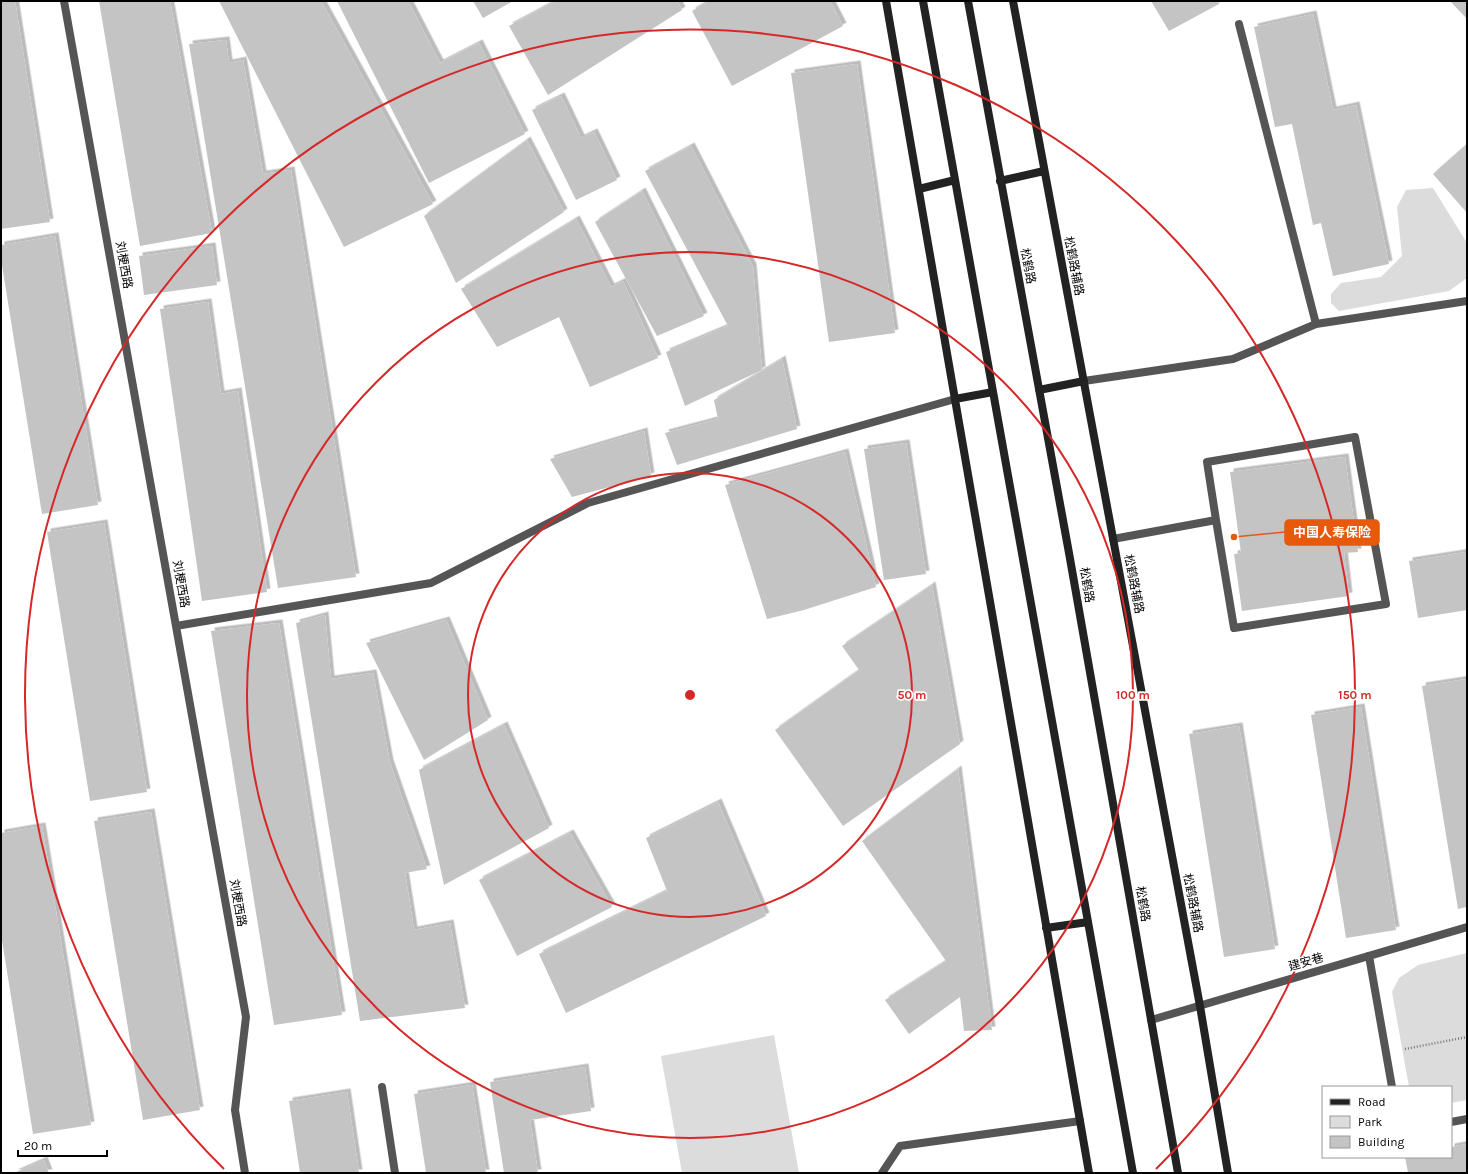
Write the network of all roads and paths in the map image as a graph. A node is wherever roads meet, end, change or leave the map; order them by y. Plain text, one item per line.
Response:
1 (64, 1) edge
2 (886, 1) edge
3 (923, 1) edge
4 (968, 1) edge
5 (1013, 1) edge
6 (1240, 24) dead end
7 (1044, 171) junction
8 (955, 180) junction
9 (1000, 181) junction
10 (919, 189) junction
11 (1467, 301) edge
12 (1316, 324) junction
13 (1084, 381) junction
14 (1039, 390) junction
15 (993, 392) junction
16 (955, 399) junction
17 (1216, 520) junction
18 (1113, 538) junction
19 (176, 626) junction
20 (1088, 922) junction
21 (1467, 927) edge
22 (1046, 928) junction
23 (1369, 956) junction
24 (1200, 1006) junction
25 (1151, 1020) junction
26 (1467, 1037) edge
27 (1386, 1053) junction
28 (1392, 1086) edge
29 (382, 1087) dead end
30 (1467, 1119) edge
31 (1080, 1121) junction
32 (1452, 1122) edge
33 (245, 1173) edge
34 (395, 1173) edge
35 (882, 1173) edge
36 (1089, 1173) edge
37 (1133, 1173) edge
38 (1178, 1173) edge
39 (1228, 1173) edge

1 - 19 street, 刘梗西路
2 - 10 street
3 - 8 street
4 - 9 street, 松鹤路
5 - 7 street, 松鹤路辅路
6 - 12 street
7 - 9 street
7 - 13 street, 松鹤路辅路
8 - 10 street
8 - 15 street
9 - 14 street, 松鹤路
10 - 16 street
11 - 12 street
12 - 13 street
13 - 14 street
13 - 18 street, 松鹤路辅路
14 - 25 street, 松鹤路
15 - 16 street
15 - 20 street
16 - 19 street
16 - 22 street
17 - 17 street
17 - 18 street
18 - 24 street, 松鹤路辅路
19 - 33 street, 刘梗西路
20 - 22 street
20 - 37 street
21 - 23 street, 建安巷
22 - 31 street
23 - 24 street, 建安巷
23 - 27 street
24 - 25 street, 建安巷
24 - 39 street, 松鹤路辅路
25 - 38 street, 松鹤路
26 - 27 path
27 - 28 street
29 - 34 street
30 - 32 street
31 - 35 street
31 - 36 street

